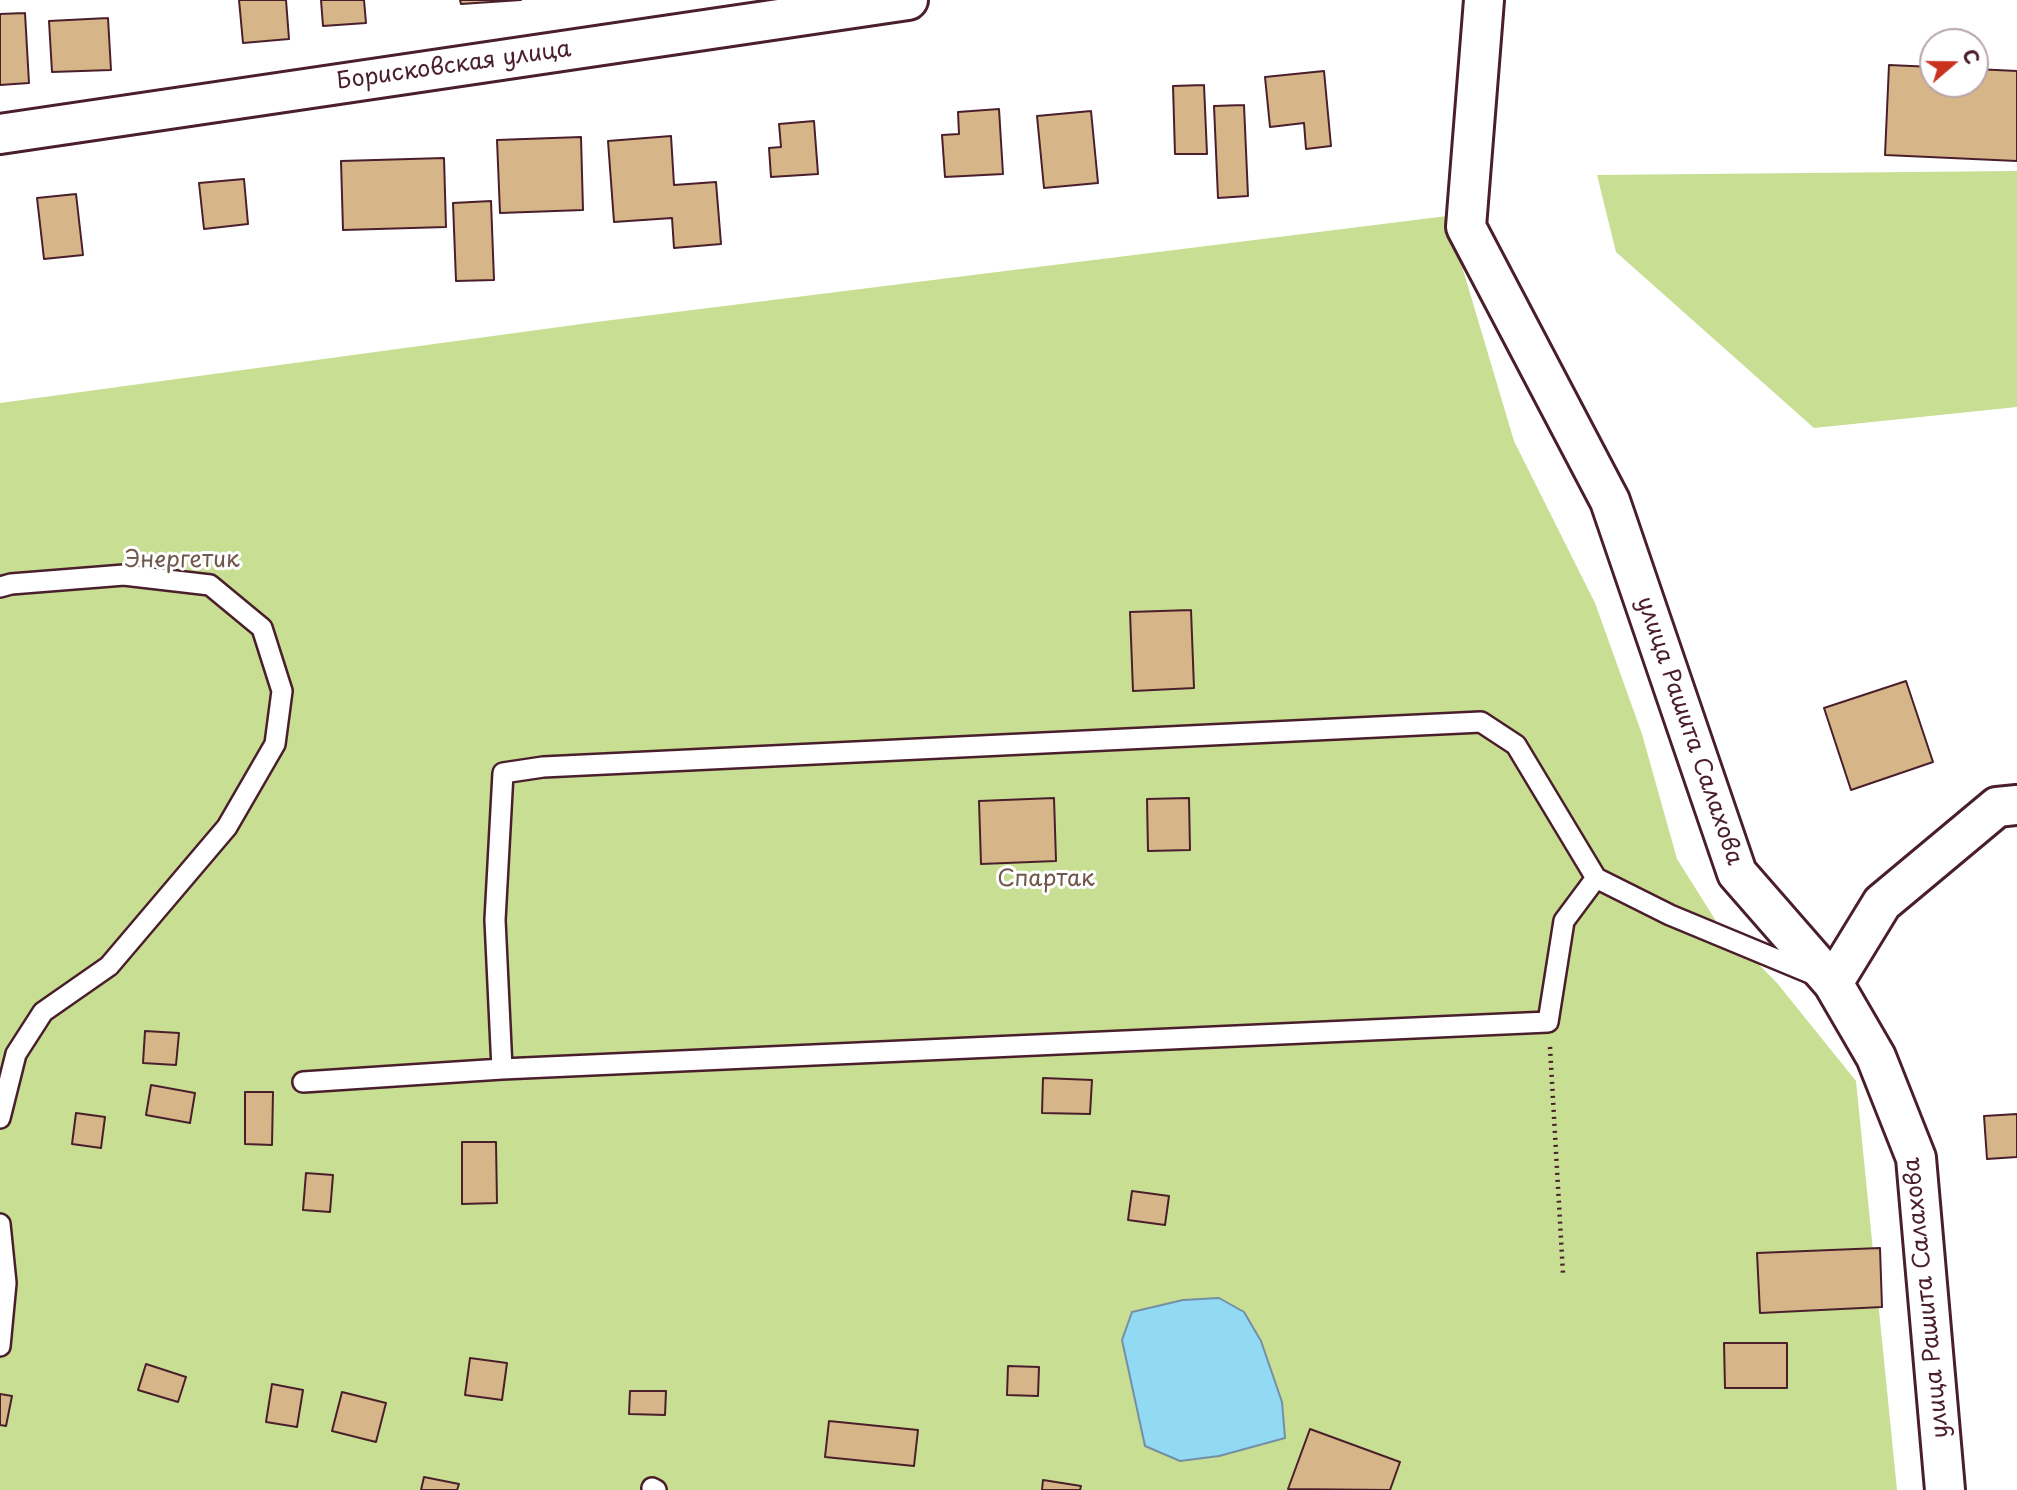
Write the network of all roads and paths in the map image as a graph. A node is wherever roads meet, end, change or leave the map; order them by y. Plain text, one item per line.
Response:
1 (908, 0) edge
2 (1484, 0) edge
3 (0, 134) edge
4 (0, 587) edge
5 (2017, 804) edge
6 (1596, 878) junction
7 (1833, 982) junction
8 (1548, 1022) junction
9 (502, 1069) junction
10 (303, 1082) dead end
11 (0, 1118) edge
12 (0, 1224) edge
13 (1563, 1274) dead end
14 (0, 1346) edge
15 (1945, 1490) edge

1 - 3 street, Борисковская улица
2 - 7 street, улица Рашита Салахова
4 - 11 lane
5 - 7 street
6 - 7 lane
6 - 8 lane
6 - 9 lane
7 - 15 street, улица Рашита Салахова
8 - 9 lane
8 - 13 path
9 - 10 lane
12 - 14 lane

